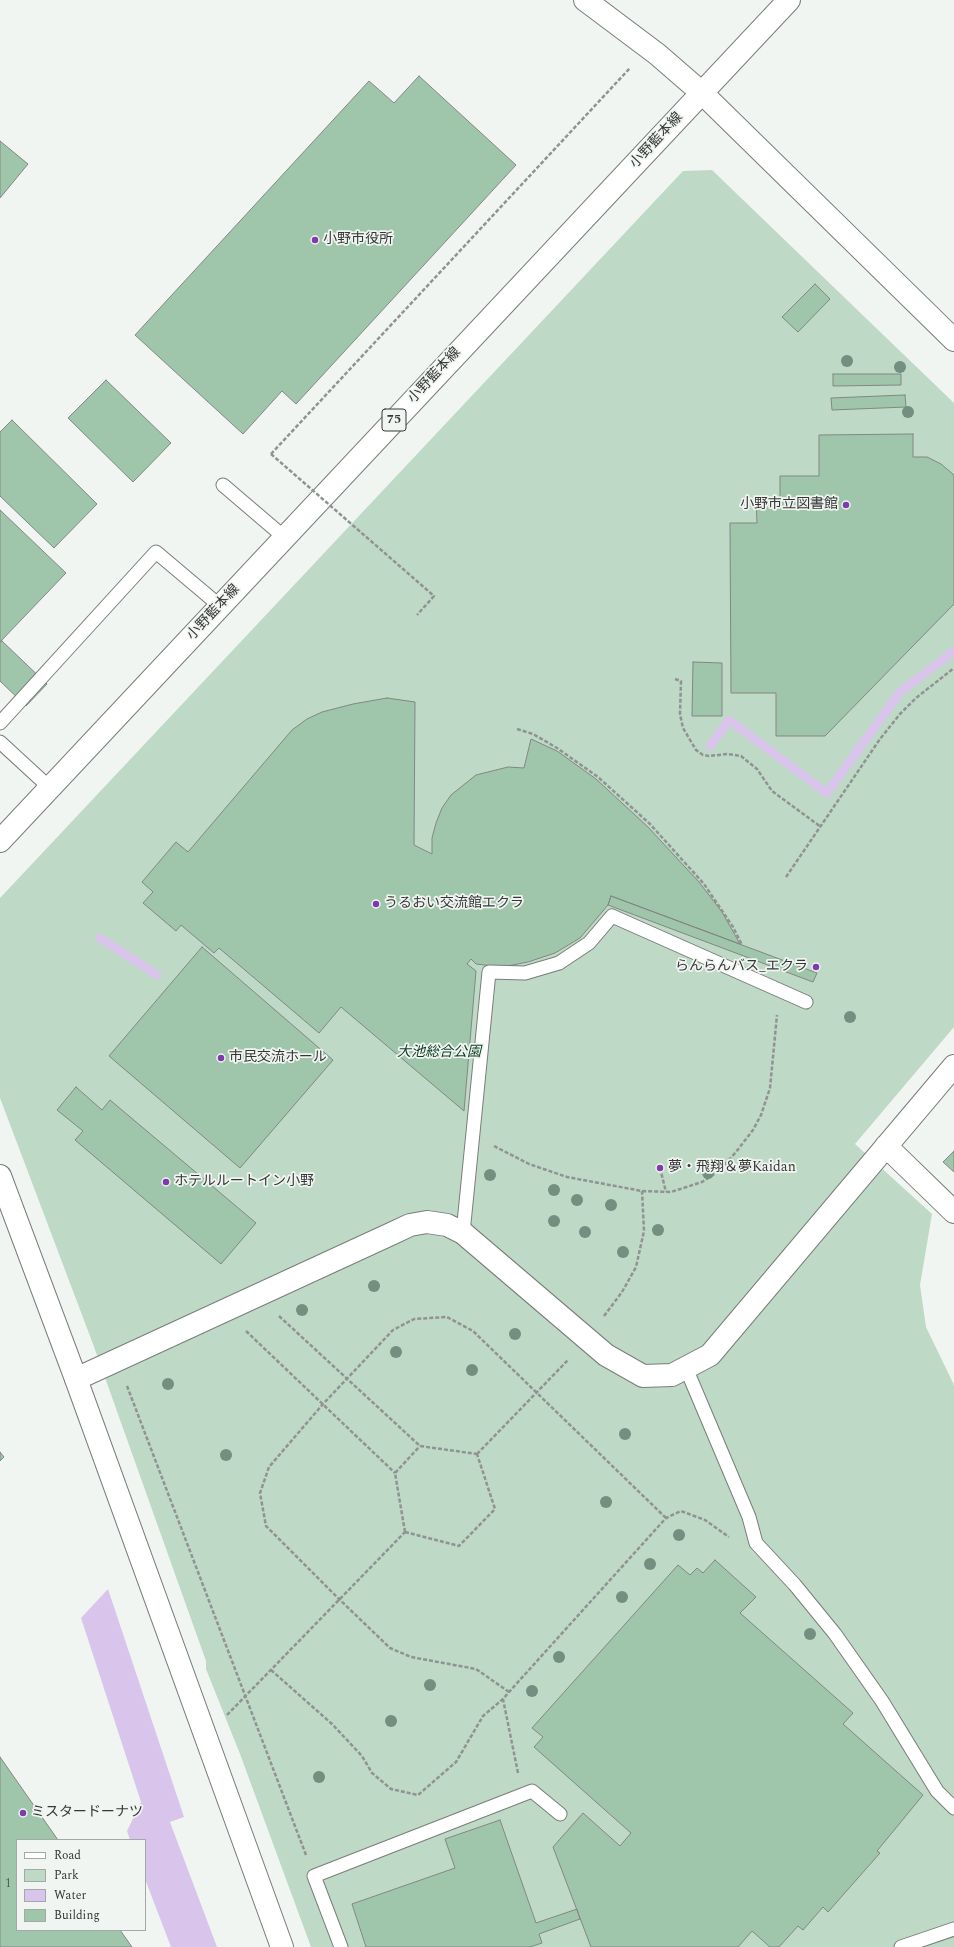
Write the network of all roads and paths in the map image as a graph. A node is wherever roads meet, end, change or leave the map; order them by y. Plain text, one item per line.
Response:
1 (585, 0) edge
2 (789, 0) edge
3 (631, 67) dead end
4 (702, 93) junction
5 (954, 340) edge
6 (223, 485) dead end
7 (284, 537) junction
8 (220, 606) junction
9 (417, 615) dead end
10 (954, 668) edge
11 (675, 680) dead end
12 (0, 722) edge
13 (518, 729) dead end
14 (0, 742) edge
15 (50, 788) junction
16 (821, 827) junction
17 (0, 841) edge
18 (786, 877) dead end
19 (742, 945) dead end
20 (777, 989) junction
21 (806, 1002) dead end
22 (954, 1066) edge
23 (473, 1136) junction
24 (886, 1146) junction
25 (660, 1168) dead end
26 (0, 1176) edge
27 (642, 1191) junction
28 (666, 1192) junction
29 (954, 1212) edge
30 (463, 1233) junction
31 (278, 1315) dead end
32 (600, 1321) dead end
33 (245, 1331) dead end
34 (572, 1355) dead end
35 (116, 1359) junction
36 (686, 1368) junction
37 (76, 1379) junction
38 (347, 1379) junction
39 (537, 1392) junction
40 (323, 1404) junction
41 (420, 1446) junction
42 (477, 1454) junction
43 (395, 1473) junction
44 (666, 1518) junction
45 (405, 1532) junction
46 (756, 1543) junction
47 (339, 1599) junction
48 (271, 1670) junction
49 (509, 1692) junction
50 (245, 1697) junction
51 (503, 1699) junction
52 (225, 1717) dead end
53 (523, 1795) junction
54 (954, 1808) edge
55 (560, 1814) dead end
56 (314, 1876) junction
57 (954, 1929) edge
58 (282, 1947) edge
59 (341, 1947) edge
60 (901, 1947) edge

1 - 4 street
2 - 4 street, 小野藍本線 / 75
3 - 9 path, bridge
4 - 5 street
4 - 7 street, 小野藍本線 / 75
6 - 7 lane
7 - 8 street, 小野藍本線 / 75
8 - 12 lane
8 - 15 street, 小野藍本線 / 75
10 - 16 path
11 - 16 path
13 - 19 path
14 - 15 lane
15 - 17 street, 小野藍本線 / 75
16 - 18 path
20 - 21 lane
20 - 23 lane
20 - 28 path
22 - 24 street
23 - 27 path
23 - 30 lane
24 - 29 street
24 - 36 street
25 - 28 path
26 - 37 street
27 - 28 path
27 - 32 path
30 - 35 street
30 - 36 street
31 - 38 path
33 - 40 path
34 - 39 path
35 - 37 street
35 - 50 path
36 - 46 lane
37 - 58 street
38 - 39 path
38 - 40 path
38 - 41 path
39 - 42 path
39 - 44 path
40 - 43 path
40 - 47 path
41 - 42 path
41 - 43 path
42 - 45 path
43 - 45 path
44 - 46 path
44 - 49 path
45 - 47 path
46 - 54 lane
47 - 48 path
47 - 49 path
48 - 50 path
48 - 51 path
49 - 51 path
50 - 52 path
50 - 56 path
51 - 53 path
53 - 55 lane
53 - 56 lane
56 - 59 lane
57 - 60 lane

